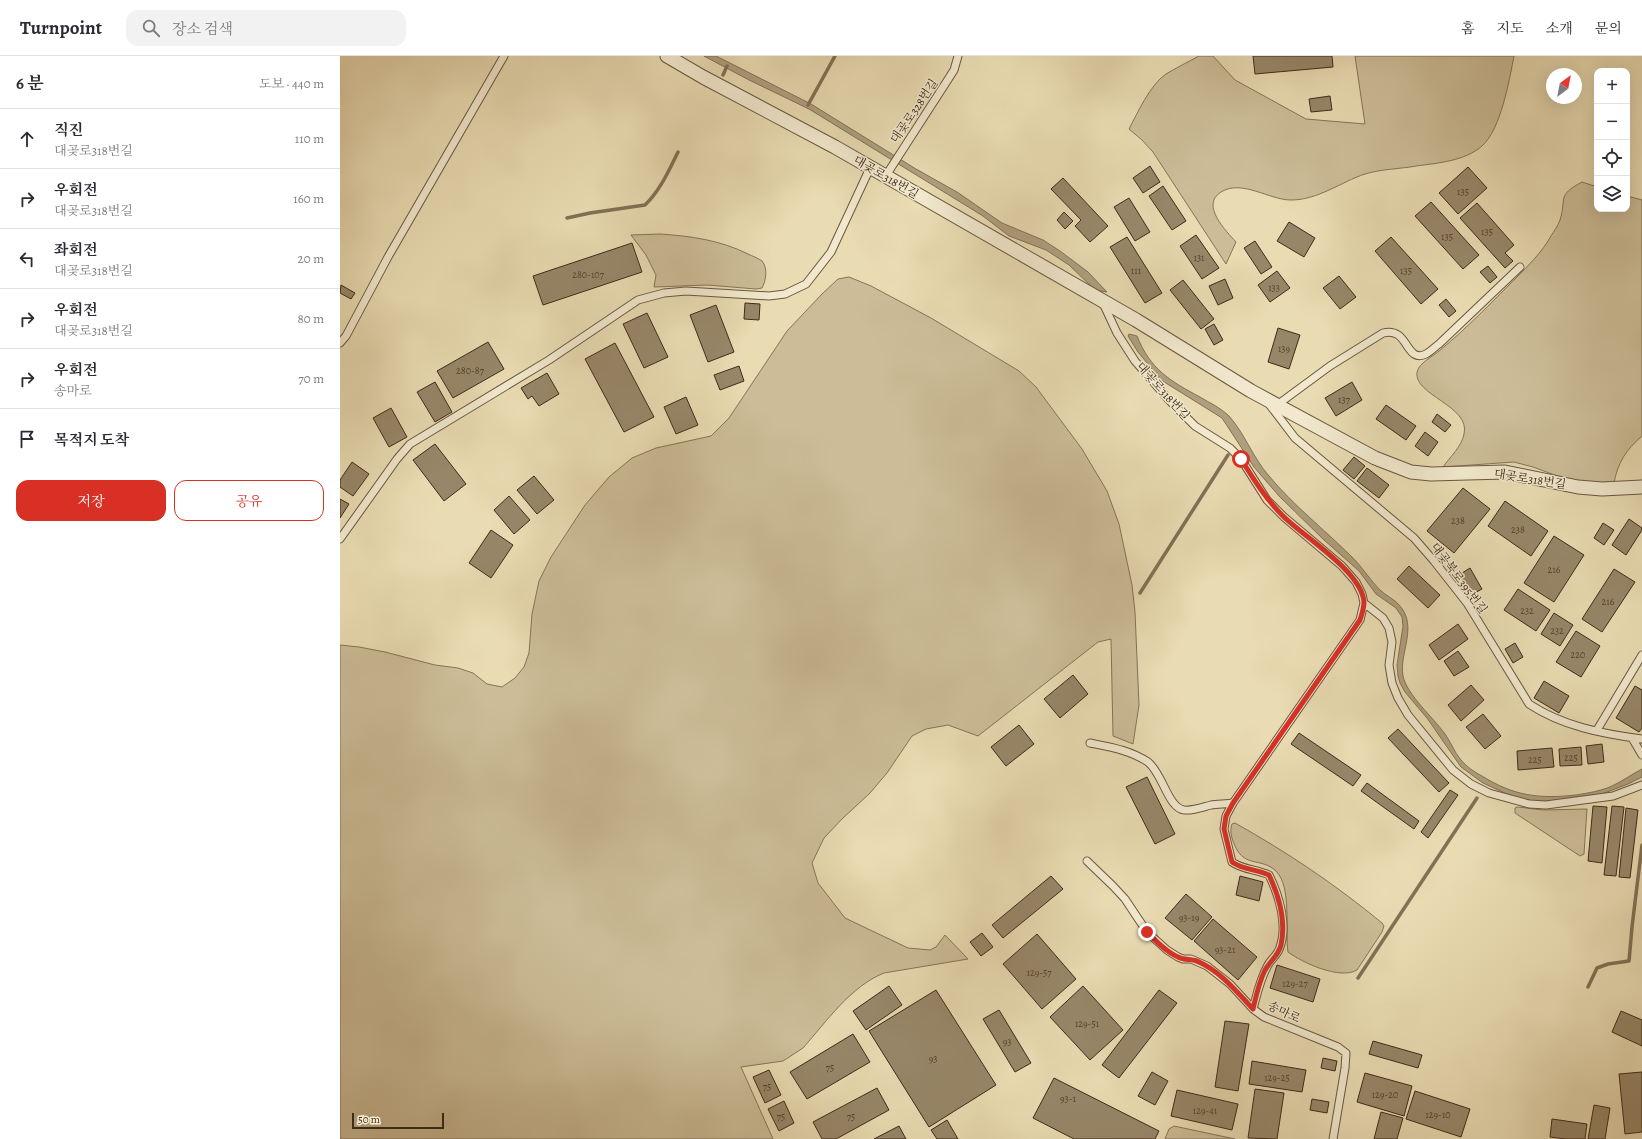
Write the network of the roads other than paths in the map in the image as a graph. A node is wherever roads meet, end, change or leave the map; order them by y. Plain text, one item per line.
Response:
1 (504, 56) edge
2 (667, 56) edge
3 (958, 56) edge
4 (870, 168) junction
5 (887, 172) junction
6 (1520, 267) dead end
7 (1102, 301) junction
8 (340, 343) edge
9 (1271, 402) junction
10 (1642, 487) edge
11 (340, 539) edge
12 (1364, 603) junction
13 (1642, 656) edge
14 (1596, 730) junction
15 (1632, 738) junction
16 (1642, 739) edge
17 (1090, 743) dead end
18 (1642, 755) edge
19 (1642, 785) edge
20 (1233, 803) junction
21 (1087, 861) dead end
22 (1253, 1009) junction
23 (1333, 1139) edge

1 - 8 lane
2 - 4 street, 대곶로318번길
3 - 5 lane, 대곶로328번길
4 - 5 street, 대곶로318번길
4 - 11 lane
5 - 7 street, 대곶로318번길
6 - 9 lane
7 - 9 street, 대곶로318번길
7 - 12 lane, 대곶로318번길
9 - 10 street, 대곶로318번길
9 - 14 lane, 대곶북로395번길
12 - 19 lane
12 - 20 lane
13 - 14 lane
14 - 15 lane, 대곶북로395번길
15 - 16 lane, 대곶북로395번길
15 - 18 lane
17 - 20 lane
20 - 22 lane
21 - 22 lane, 송마로
22 - 23 lane, 송마로

